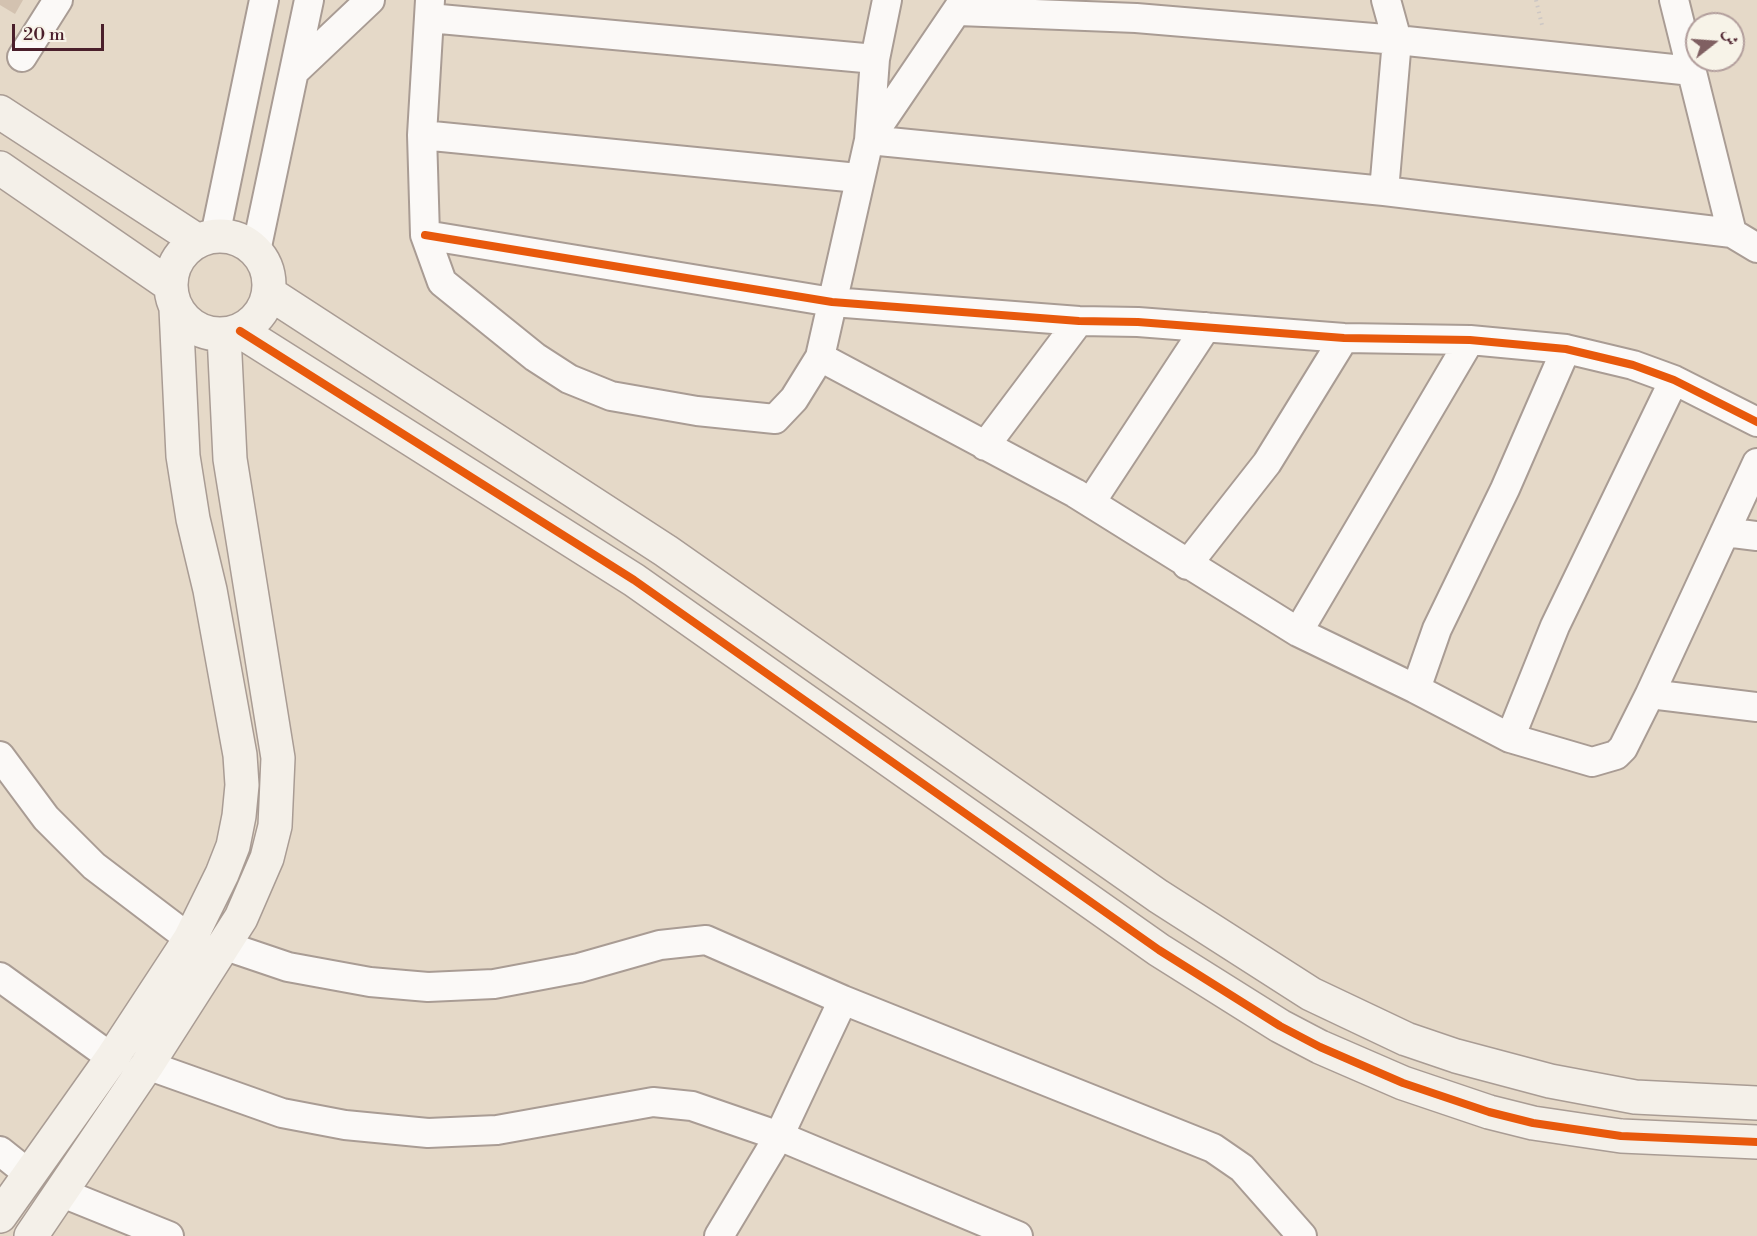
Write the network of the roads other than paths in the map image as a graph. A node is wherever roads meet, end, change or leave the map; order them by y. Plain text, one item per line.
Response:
1 (58, 0) edge
2 (264, 0) edge
3 (309, 0) edge
4 (370, 0) edge
5 (887, 0) edge
6 (1386, 0) edge
7 (1674, 0) edge
8 (962, 6) edge
9 (429, 9) edge
10 (1396, 40) junction
11 (1685, 43) edge
12 (22, 57) dead end
13 (875, 59) junction
14 (296, 70) junction
15 (1685, 70) edge
16 (1692, 72) edge
17 (0, 112) edge
18 (422, 135) junction
19 (868, 140) junction
20 (0, 168) edge
21 (858, 178) junction
22 (1384, 191) junction
23 (1732, 232) junction
24 (425, 235) junction
25 (207, 238) junction
26 (1757, 248) edge
27 (256, 251) junction
28 (269, 293) junction
29 (173, 297) junction
30 (832, 302) junction
31 (1079, 321) junction
32 (1206, 327) junction
33 (232, 333) junction
34 (1344, 338) junction
35 (1470, 340) junction
36 (1566, 349) junction
37 (820, 357) junction
38 (1674, 380) junction
39 (1757, 422) edge
40 (985, 446) junction
41 (1757, 463) edge
42 (1091, 502) junction
43 (1725, 532) junction
44 (1757, 536) edge
45 (1188, 565) junction
46 (1298, 632) junction
47 (1416, 689) junction
48 (1650, 694) junction
49 (1757, 707) edge
50 (1510, 738) junction
51 (0, 756) edge
52 (190, 939) junction
53 (223, 945) junction
54 (0, 977) edge
55 (843, 1000) junction
56 (112, 1058) junction
57 (147, 1065) junction
58 (1757, 1103) edge
59 (779, 1136) junction
60 (1757, 1142) edge
61 (0, 1151) edge
62 (30, 1174) junction
63 (60, 1192) junction
64 (0, 1216) edge
65 (31, 1236) edge
66 (169, 1236) edge
67 (719, 1236) edge
68 (1018, 1236) edge
69 (1302, 1236) edge

1 - 12 street
2 - 25 street
3 - 14 street
4 - 14 street
5 - 13 street
6 - 10 street
7 - 11 street
8 - 10 street
8 - 19 street
9 - 13 street
9 - 18 street
10 - 15 street
10 - 22 street
13 - 19 street
14 - 27 street
16 - 23 street
17 - 25 street
18 - 21 street
18 - 24 street
19 - 21 street
19 - 22 street
20 - 29 street
21 - 30 street
22 - 23 street
23 - 26 street
24 - 30 street
24 - 37 street
25 - 27 street
25 - 29 street
27 - 28 street
28 - 33 street
28 - 58 street
29 - 33 street
29 - 52 street
30 - 31 street
30 - 37 street
31 - 32 street
31 - 40 street
32 - 34 street
32 - 42 street
33 - 53 street
33 - 60 street
34 - 35 street
34 - 45 street
35 - 36 street
35 - 46 street
36 - 38 street
36 - 47 street
37 - 40 street
38 - 39 street
38 - 50 street
40 - 42 street
41 - 43 street
42 - 45 street
43 - 44 street
43 - 48 street
45 - 46 street
46 - 47 street
47 - 50 street
48 - 49 street
48 - 50 street
51 - 52 street
52 - 56 street
53 - 55 street
53 - 57 street
54 - 56 street
55 - 59 street
55 - 69 street
56 - 62 street
57 - 59 street
57 - 63 street
59 - 67 street
59 - 68 street
61 - 62 street
62 - 64 street
63 - 65 street
63 - 66 street

